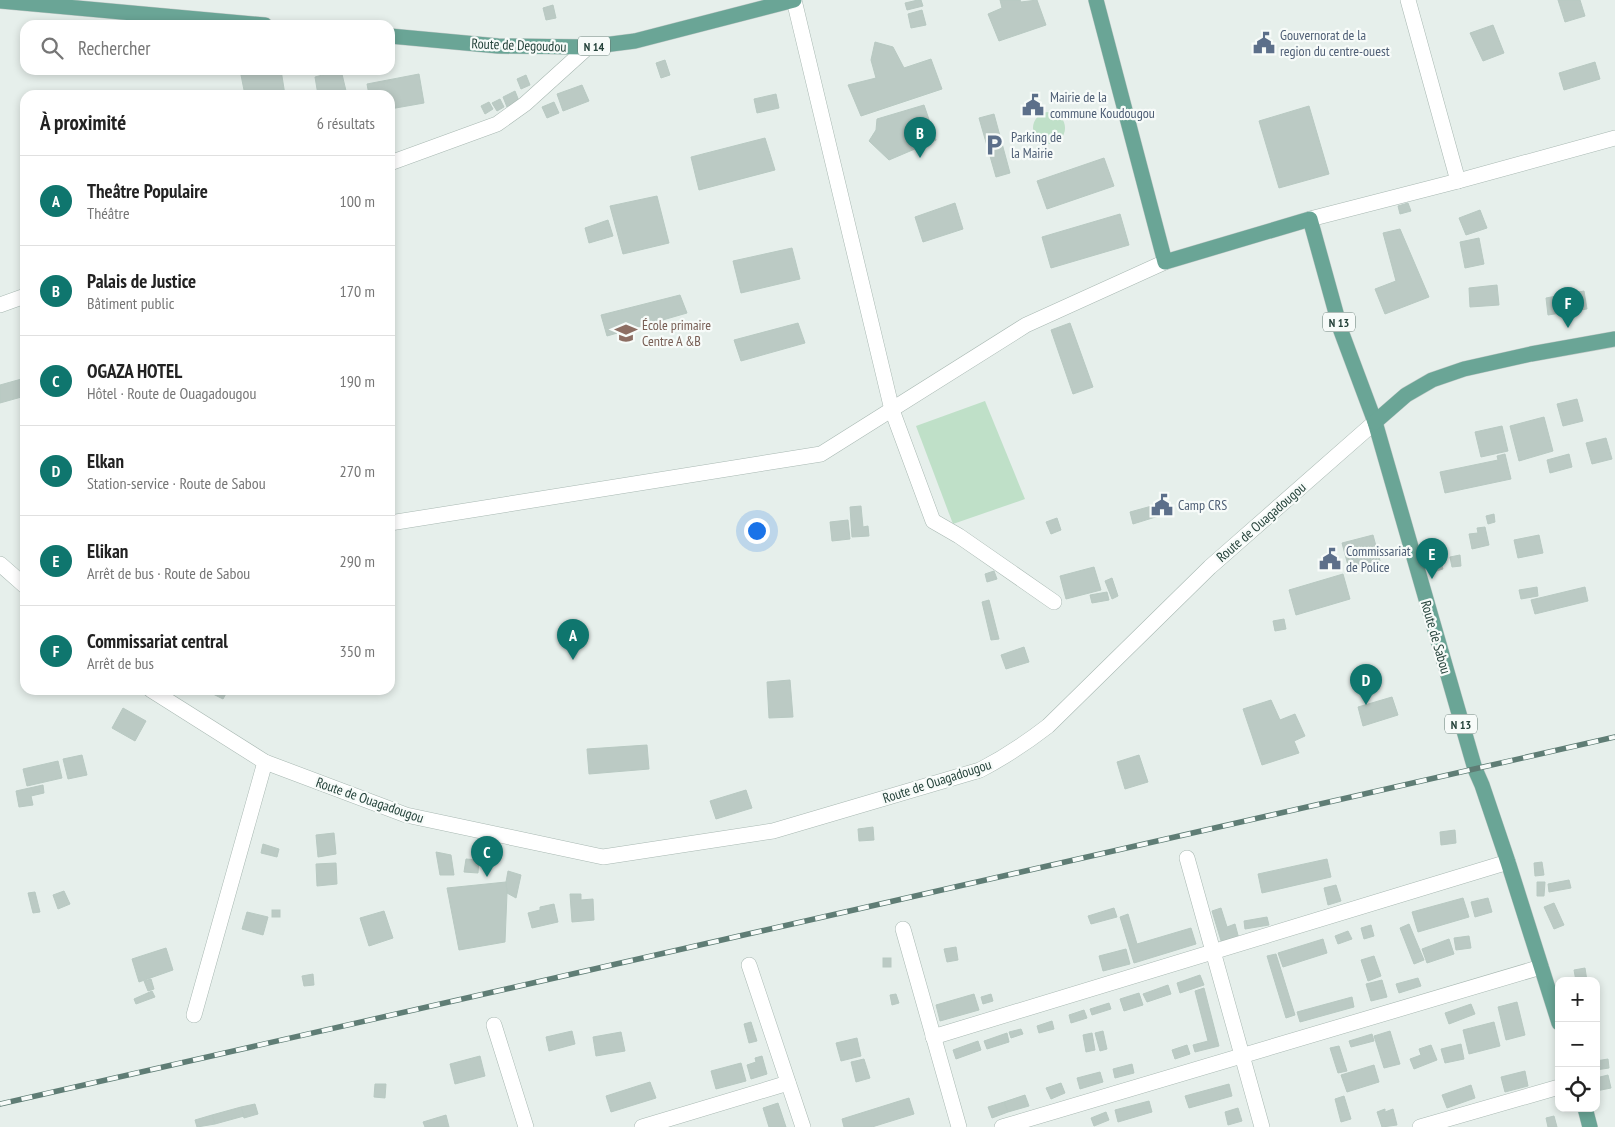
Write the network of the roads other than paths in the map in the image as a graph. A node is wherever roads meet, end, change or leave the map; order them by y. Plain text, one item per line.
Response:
1 (794, 0) edge
2 (1096, 0) edge
3 (1408, 0) edge
4 (0, 1) edge
5 (65, 3) edge
6 (220, 20) edge
7 (395, 36) edge
8 (588, 47) junction
9 (1615, 138) edge
10 (395, 161) edge
11 (1458, 181) junction
12 (1310, 220) junction
13 (1165, 262) junction
14 (20, 298) edge
15 (0, 305) edge
16 (1615, 338) edge
17 (892, 410) junction
18 (1375, 422) junction
19 (395, 521) edge
20 (0, 564) edge
21 (20, 580) edge
22 (1054, 602) dead end
23 (159, 695) edge
24 (264, 762) junction
25 (1186, 858) dead end
26 (1508, 862) junction
27 (903, 929) dead end
28 (1213, 952) junction
29 (749, 965) dead end
30 (1541, 967) junction
31 (194, 1016) dead end
32 (1559, 1022) edge
33 (494, 1025) dead end
34 (934, 1037) junction
35 (1242, 1055) junction
36 (788, 1083) junction
37 (1555, 1088) edge
38 (1586, 1112) edge
39 (526, 1127) edge
40 (642, 1127) edge
41 (803, 1127) edge
42 (959, 1127) edge
43 (1002, 1127) edge
44 (1262, 1127) edge
45 (1420, 1127) edge
46 (1590, 1127) edge

1 - 8 main road, Route de Degoudou / N 14
1 - 17 street
2 - 13 main road
3 - 11 street
4 - 5 main road
5 - 6 main road
7 - 8 main road, Route de Degoudou / N 14
8 - 10 street
9 - 11 street
11 - 12 street
12 - 13 main road
12 - 18 main road, Route de Sabou / N 13
13 - 17 street
14 - 15 street
16 - 18 main road, Route de Ouagadougou
17 - 19 street
17 - 22 street
18 - 24 street, Route de Ouagadougou
18 - 26 main road, Route de Sabou / N 13
20 - 21 street
23 - 24 street, Route de Ouagadougou
24 - 31 street
25 - 28 street
26 - 28 street
26 - 30 main road, Route de Sabou / N 13
27 - 34 street
28 - 34 street
28 - 35 street
29 - 36 street
30 - 32 main road, Route de Sabou / N 13
30 - 35 street
33 - 39 street
34 - 42 street
35 - 43 street
35 - 44 street
36 - 40 street
36 - 41 street
37 - 45 street
38 - 46 main road

